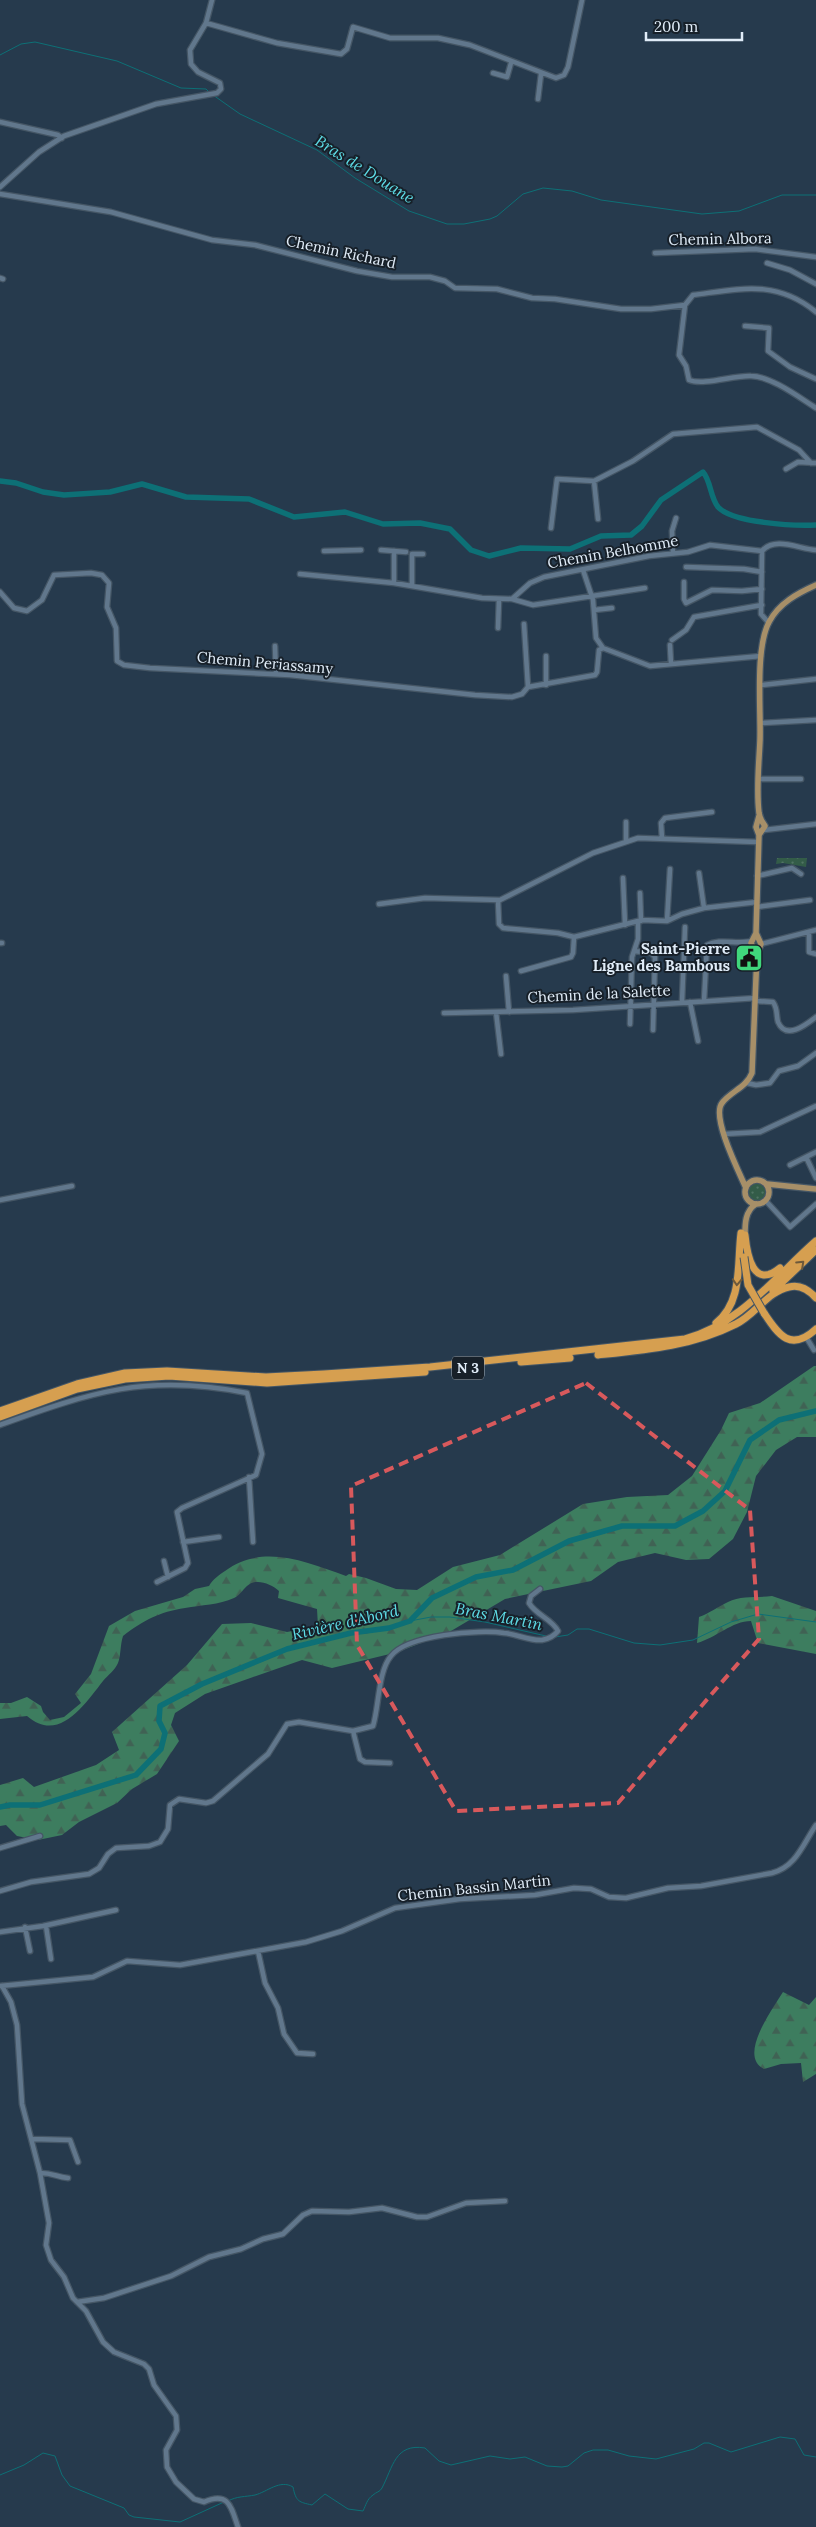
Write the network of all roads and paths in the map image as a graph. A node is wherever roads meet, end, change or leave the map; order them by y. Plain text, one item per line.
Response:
1 (212, 0) edge
2 (582, 0) edge
3 (206, 23) junction
4 (511, 63) junction
5 (493, 74) dead end
6 (542, 74) junction
7 (538, 99) dead end
8 (0, 122) edge
9 (62, 138) junction
10 (0, 179) edge
11 (6, 181) junction
12 (0, 187) edge
13 (0, 194) edge
14 (655, 253) dead end
15 (816, 257) edge
16 (767, 263) dead end
17 (816, 284) edge
18 (685, 305) junction
19 (816, 312) edge
20 (745, 326) dead end
21 (816, 379) edge
22 (816, 408) edge
23 (814, 463) edge
24 (786, 468) dead end
25 (594, 481) junction
26 (676, 518) dead end
27 (598, 519) dead end
28 (551, 528) dead end
29 (361, 550) dead end
30 (381, 550) dead end
31 (816, 550) edge
32 (324, 551) dead end
33 (394, 551) junction
34 (406, 552) dead end
35 (762, 552) junction
36 (673, 553) junction
37 (423, 554) dead end
38 (686, 568) dead end
39 (583, 570) junction
40 (762, 572) junction
41 (300, 574) dead end
42 (684, 582) dead end
43 (394, 583) junction
44 (816, 584) edge
45 (412, 586) junction
46 (645, 588) dead end
47 (762, 589) junction
48 (0, 592) edge
49 (590, 595) junction
50 (499, 599) junction
51 (512, 599) junction
52 (612, 608) dead end
53 (762, 608) junction
54 (594, 610) junction
55 (770, 621) junction
56 (524, 624) dead end
57 (498, 628) dead end
58 (275, 646) dead end
59 (603, 648) junction
60 (546, 656) dead end
61 (761, 656) junction
62 (671, 664) junction
63 (276, 674) junction
64 (816, 679) edge
65 (546, 684) junction
66 (761, 685) junction
67 (528, 687) junction
68 (816, 720) edge
69 (760, 723) junction
70 (801, 779) dead end
71 (758, 780) junction
72 (712, 812) dead end
73 (626, 822) dead end
74 (816, 824) edge
75 (761, 830) junction
76 (662, 838) junction
77 (626, 841) junction
78 (670, 869) dead end
79 (700, 873) dead end
80 (801, 874) dead end
81 (758, 876) junction
82 (623, 878) dead end
83 (640, 893) dead end
84 (498, 900) junction
85 (810, 900) dead end
86 (379, 904) dead end
87 (757, 905) junction
88 (704, 908) junction
89 (639, 921) junction
90 (667, 921) junction
91 (625, 925) junction
92 (685, 927) dead end
93 (816, 930) edge
94 (809, 932) junction
95 (574, 936) junction
96 (756, 943) junction
97 (634, 951) junction
98 (816, 954) edge
99 (521, 971) dead end
100 (506, 976) dead end
101 (756, 999) junction
102 (704, 1001) junction
103 (682, 1002) junction
104 (690, 1002) junction
105 (653, 1004) junction
106 (631, 1005) junction
107 (496, 1012) junction
108 (509, 1012) junction
109 (444, 1013) dead end
110 (816, 1017) edge
111 (630, 1024) dead end
112 (653, 1030) dead end
113 (698, 1041) dead end
114 (816, 1053) edge
115 (500, 1054) dead end
116 (747, 1083) junction
117 (816, 1106) edge
118 (724, 1134) junction
119 (816, 1152) edge
120 (806, 1157) junction
121 (790, 1165) dead end
122 (740, 1175) junction
123 (816, 1178) edge
124 (752, 1181) junction
125 (767, 1184) junction
126 (72, 1186) dead end
127 (782, 1186) junction
128 (746, 1188) junction
129 (816, 1189) edge
130 (770, 1191) junction
131 (0, 1200) edge
132 (748, 1200) junction
133 (766, 1201) junction
134 (756, 1204) junction
135 (816, 1204) edge
136 (743, 1236) junction
137 (816, 1236) edge
138 (816, 1240) edge
139 (816, 1250) edge
140 (816, 1298) edge
141 (764, 1314) junction
142 (815, 1326) edge
143 (724, 1330) junction
144 (796, 1336) junction
145 (806, 1337) junction
146 (635, 1346) junction
147 (814, 1350) dead end
148 (0, 1411) edge
149 (0, 1417) edge
150 (0, 1425) edge
151 (249, 1477) junction
152 (218, 1537) dead end
153 (183, 1542) junction
154 (253, 1542) dead end
155 (164, 1561) dead end
156 (168, 1577) junction
157 (157, 1582) dead end
158 (540, 1589) dead end
159 (354, 1731) junction
160 (390, 1763) dead end
161 (816, 1825) edge
162 (40, 1836) dead end
163 (0, 1848) edge
164 (0, 1891) edge
165 (116, 1910) dead end
166 (46, 1926) junction
167 (25, 1927) junction
168 (0, 1932) edge
169 (30, 1951) dead end
170 (258, 1951) junction
171 (51, 1959) dead end
172 (1, 1986) edge
173 (313, 2054) dead end
174 (32, 2139) junction
175 (78, 2162) dead end
176 (40, 2173) junction
177 (68, 2178) dead end
178 (505, 2201) dead end
179 (77, 2302) junction
180 (238, 2527) edge

1 - 3 street
2 - 6 street
3 - 4 street
3 - 9 street
4 - 5 street
4 - 6 street
6 - 7 street
8 - 9 street
9 - 11 street
10 - 11 street
11 - 12 street
13 - 18 street, Chemin Richard
14 - 15 street, Chemin Albora
16 - 17 street
18 - 19 street, Chemin Richard
18 - 22 street
20 - 21 street
23 - 24 street
23 - 25 street
25 - 27 street
25 - 28 street
26 - 36 street
29 - 32 street
30 - 33 street
31 - 35 street
33 - 34 street
33 - 43 street
35 - 36 street, Chemin Belhomme
35 - 40 street
36 - 39 street, Chemin Belhomme
37 - 45 street
38 - 40 street
39 - 49 street
39 - 51 street, Chemin Belhomme
40 - 47 street
41 - 43 street
42 - 47 street
43 - 45 street
44 - 55 main road
45 - 50 street
46 - 49 street
47 - 53 street
48 - 63 street, Chemin Periassamy
49 - 51 street
49 - 54 street
50 - 51 street
50 - 57 street
52 - 54 street
53 - 55 street
53 - 62 street
54 - 59 street
55 - 61 main road
56 - 67 street
58 - 63 street
59 - 62 street
59 - 65 street, Chemin Periassamy
60 - 65 street
61 - 62 street
61 - 66 main road
63 - 67 street, Chemin Periassamy
64 - 66 street
65 - 67 street, Chemin Periassamy
66 - 69 main road
68 - 69 street
69 - 71 main road
70 - 71 street
71 - 75 main road
72 - 76 street
73 - 77 street
74 - 75 street
75 - 76 street
75 - 81 main road
76 - 77 street
77 - 84 street
78 - 90 street
79 - 88 street
80 - 81 street
81 - 87 main road
82 - 91 street
83 - 89 street
84 - 86 street
84 - 95 street
85 - 87 street
87 - 88 street
87 - 96 main road
88 - 90 street
89 - 90 street
89 - 91 street
89 - 97 street
91 - 95 street
92 - 103 street
93 - 94 street
94 - 96 street
94 - 98 street
95 - 99 street
96 - 101 main road
96 - 102 street
97 - 105 street
97 - 106 street
100 - 108 street
101 - 102 street, Chemin de la Salette
101 - 110 street
101 - 116 main road
102 - 104 street, Chemin de la Salette
103 - 104 street, Chemin de la Salette
103 - 105 street, Chemin de la Salette
104 - 113 street
105 - 106 street, Chemin de la Salette
105 - 112 street
106 - 108 street, Chemin de la Salette
106 - 111 street
107 - 108 street, Chemin de la Salette
107 - 109 street, Chemin de la Salette
107 - 115 street
114 - 116 street
116 - 118 main road
117 - 118 street
118 - 122 main road
119 - 120 street
120 - 121 street
120 - 123 street
122 - 124 main road
122 - 128 main road
124 - 125 main road
124 - 128 main road
125 - 127 main road
125 - 130 main road
126 - 131 street
127 - 129 main road
127 - 130 main road
128 - 132 main road
130 - 133 main road
132 - 134 main road
132 - 136 main road, N 3
133 - 134 main road
133 - 135 street
134 - 136 main road, N 3
136 - 137 highway, N 3
136 - 141 highway, N 3, bridge
136 -> 146 highway, N 3
138 - 146 highway, N 3
143 -> 139 highway, N 3
140 - 143 highway, N 3
141 - 144 highway, N 3
141 - 145 highway, N 3
142 - 144 highway
142 - 145 highway
143 - 149 highway, N 3
144 - 145 highway
145 - 147 street
146 - 148 highway, N 3
150 - 151 street
151 - 153 street
151 - 154 street
152 - 153 street
153 - 156 street
155 - 156 street
156 - 157 street
158 - 159 street
159 - 160 street
159 - 164 street
161 - 170 street, Chemin Bassin Martin
162 - 163 street
165 - 166 street
166 - 167 street
166 - 171 street
167 - 168 street
167 - 169 street
170 - 172 street, Chemin Bassin Martin
170 - 173 street
172 - 174 street
174 - 175 street
174 - 176 street
176 - 177 street
176 - 179 street
178 - 179 street
179 - 180 street

